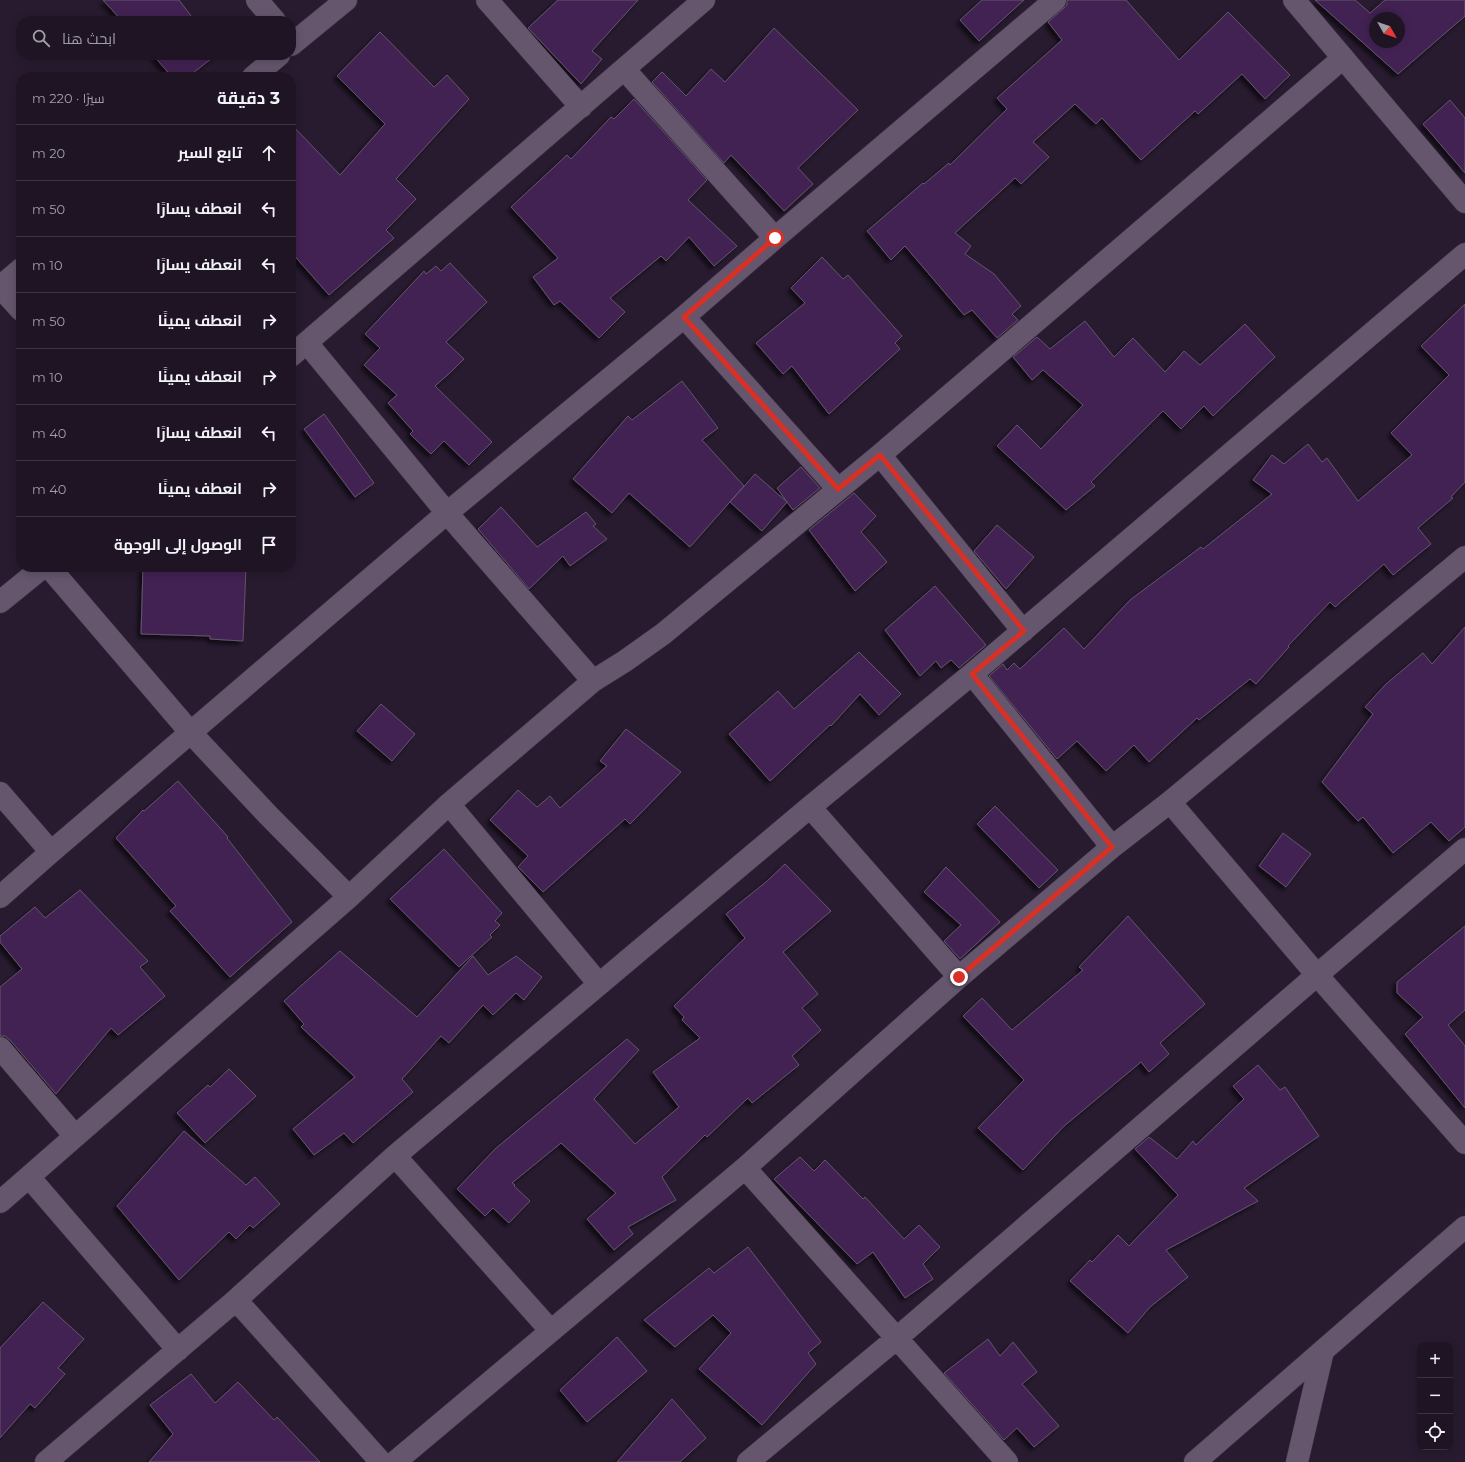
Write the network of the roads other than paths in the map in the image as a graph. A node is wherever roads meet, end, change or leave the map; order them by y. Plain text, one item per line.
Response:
1 (257, 0) edge
2 (346, 0) edge
3 (487, 0) edge
4 (704, 0) edge
5 (1056, 0) edge
6 (1294, 0) edge
7 (271, 16) edge
8 (296, 40) edge
9 (1343, 58) junction
10 (272, 60) edge
11 (624, 69) junction
12 (258, 72) edge
13 (581, 107) junction
14 (1463, 194) edge
15 (775, 238) junction
16 (1465, 254) edge
17 (16, 273) edge
18 (0, 287) edge
19 (16, 305) edge
20 (684, 317) junction
21 (299, 350) edge
22 (880, 455) junction
23 (838, 489) junction
24 (447, 513) junction
25 (1465, 557) edge
26 (37, 572) edge
27 (53, 572) edge
28 (0, 602) edge
29 (1024, 631) junction
30 (972, 674) junction
31 (593, 681) junction
32 (191, 733) junction
33 (0, 793) edge
34 (1170, 802) junction
35 (449, 804) junction
36 (810, 807) junction
37 (1112, 847) junction
38 (1465, 849) edge
39 (51, 852) junction
40 (0, 897) edge
41 (349, 897) junction
42 (1317, 975) junction
43 (959, 977) junction
44 (599, 984) junction
45 (0, 1048) edge
46 (75, 1136) junction
47 (1465, 1144) edge
48 (395, 1156) junction
49 (745, 1168) junction
50 (29, 1177) junction
51 (0, 1202) edge
52 (1465, 1227) edge
53 (236, 1300) junction
54 (551, 1331) junction
55 (897, 1338) junction
56 (178, 1350) junction
57 (1323, 1351) junction
58 (46, 1462) edge
59 (381, 1462) edge
60 (395, 1462) edge
61 (748, 1462) edge
62 (1007, 1462) edge
63 (1195, 1462) edge
64 (1297, 1462) edge

1 - 7 street
2 - 8 street
3 - 13 street
4 - 11 street
5 - 15 street
6 - 9 street
9 - 14 street
9 - 22 street
10 - 12 street
11 - 13 street
11 - 15 street
13 - 21 street
15 - 20 street
16 - 29 street
17 - 18 street
18 - 19 street
20 - 23 street
20 - 24 street
21 - 24 street
22 - 23 street
22 - 29 street
23 - 31 street
24 - 31 street
24 - 32 street
25 - 34 street
26 - 28 street
27 - 32 street
29 - 30 street
30 - 36 street
30 - 37 street
31 - 35 street
32 - 39 street
32 - 41 street
33 - 39 street
34 - 37 street
34 - 42 street
35 - 41 street
35 - 44 street
36 - 43 street
36 - 44 street
37 - 43 street
38 - 42 street
39 - 40 street
41 - 46 street
42 - 47 street
42 - 55 street
43 - 49 street
44 - 48 street
45 - 46 street
46 - 50 street
48 - 53 street
48 - 54 street
49 - 54 street
49 - 55 street
50 - 51 street
50 - 56 street
52 - 57 street
53 - 56 street
53 - 59 street
54 - 60 street
55 - 61 street
55 - 62 street
56 - 58 street
57 - 63 street
57 - 64 street

